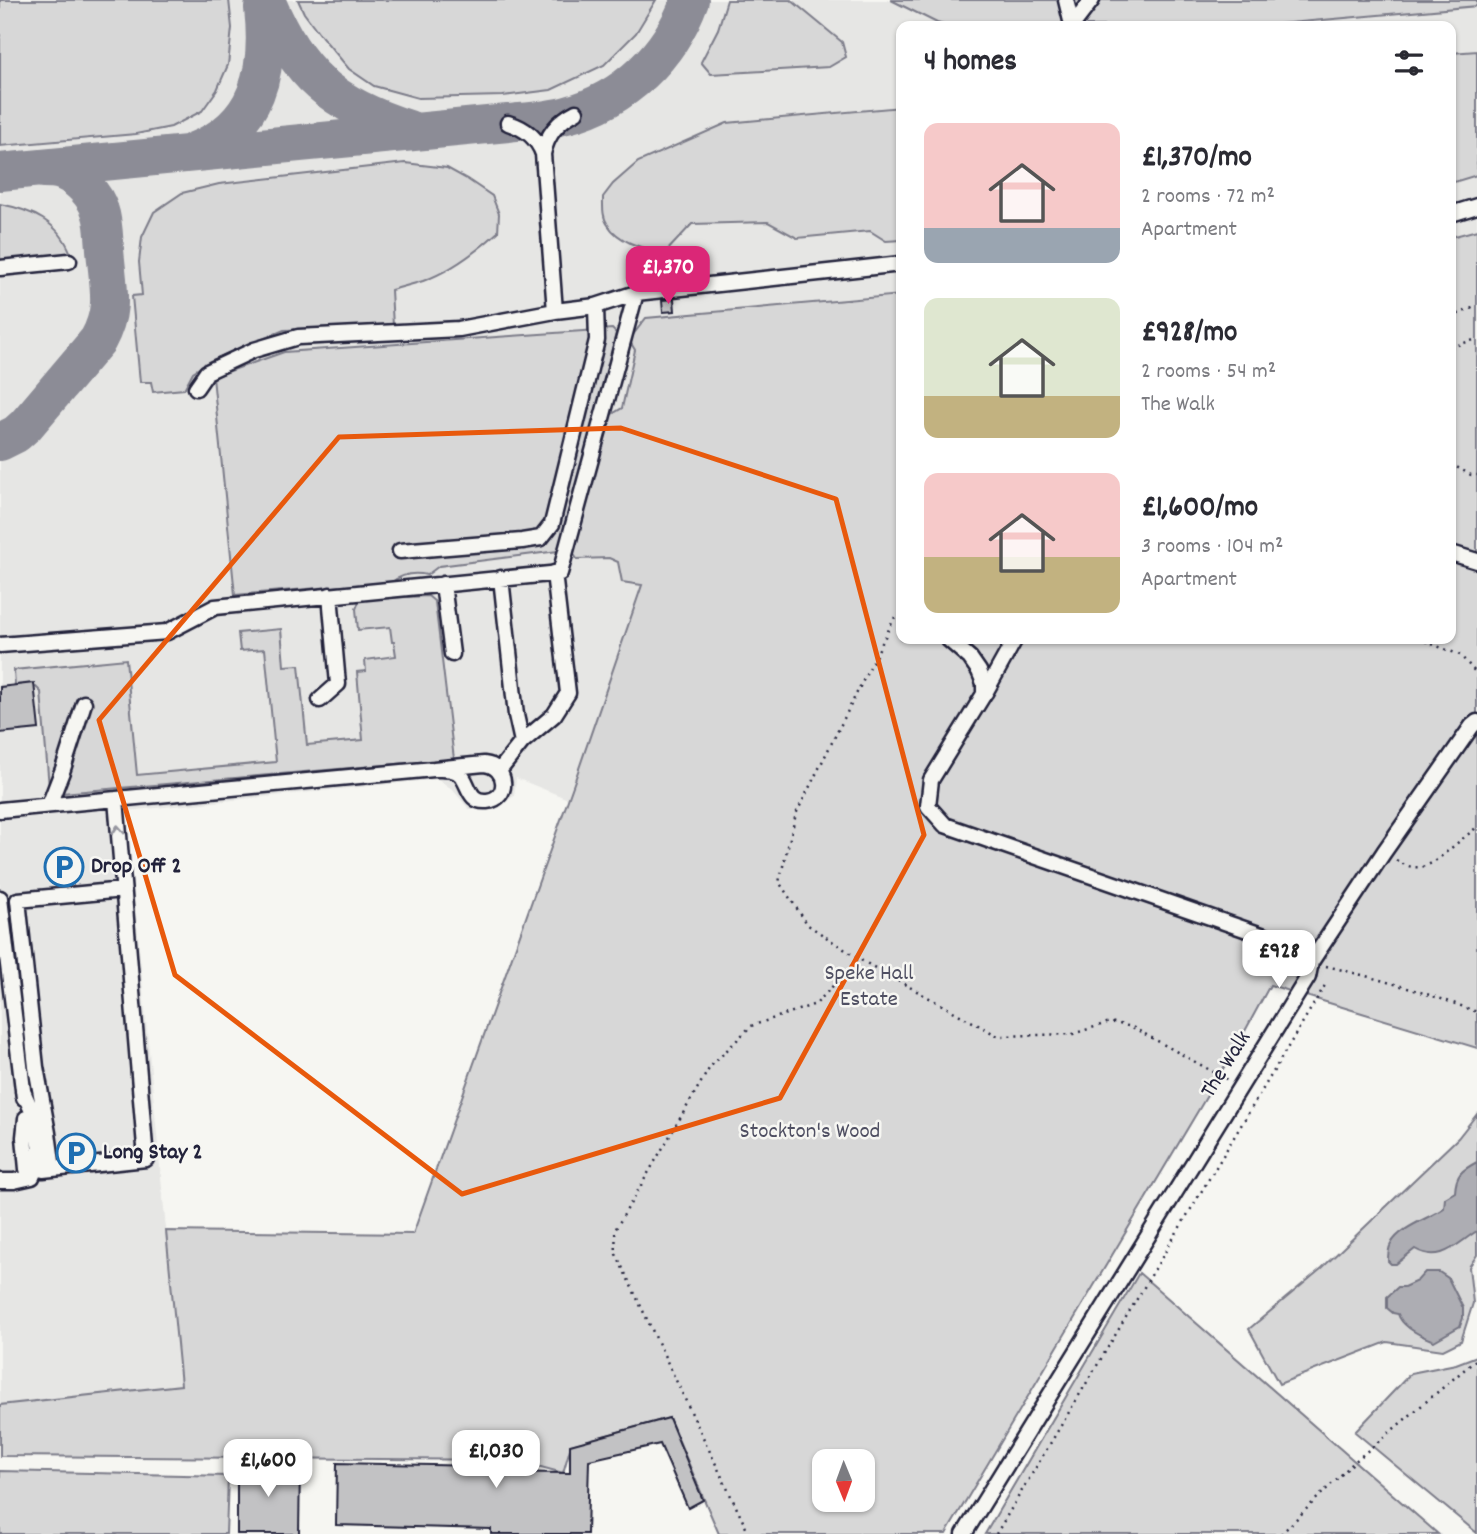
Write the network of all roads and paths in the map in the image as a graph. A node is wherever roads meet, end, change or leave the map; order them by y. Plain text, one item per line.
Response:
1 (1066, 0) edge
2 (1092, 0) edge
3 (1071, 21) edge
4 (1075, 21) edge
5 (576, 112) dead end
6 (508, 123) dead end
7 (543, 154) junction
8 (1477, 206) edge
9 (1456, 212) edge
10 (69, 261) dead end
11 (896, 265) edge
12 (0, 268) edge
13 (636, 293) junction
14 (596, 306) junction
15 (1477, 306) edge
16 (555, 311) junction
17 (1456, 316) edge
18 (1477, 339) edge
19 (1456, 345) edge
20 (196, 388) dead end
21 (1456, 467) edge
22 (1477, 475) edge
23 (400, 551) dead end
24 (1456, 555) edge
25 (1477, 561) edge
26 (554, 573) junction
27 (501, 578) junction
28 (443, 584) junction
29 (330, 595) junction
30 (895, 617) dead end
31 (954, 644) edge
32 (1012, 644) edge
33 (1431, 644) edge
34 (0, 645) edge
35 (452, 654) dead end
36 (1477, 674) edge
37 (984, 694) junction
38 (320, 699) dead end
39 (83, 703) dead end
40 (1477, 722) edge
41 (522, 742) junction
42 (434, 769) junction
43 (499, 771) junction
44 (116, 799) junction
45 (49, 805) junction
46 (0, 810) edge
47 (1477, 827) edge
48 (1384, 852) junction
49 (123, 890) junction
50 (0, 898) edge
51 (859, 959) junction
52 (1311, 962) junction
53 (1327, 982) dead end
54 (1477, 1012) edge
55 (1240, 1087) junction
56 (23, 1091) junction
57 (52, 1169) junction
58 (0, 1181) edge
59 (1477, 1359) edge
60 (750, 1534) edge
61 (964, 1534) edge
62 (996, 1534) edge
63 (1281, 1534) edge

1 - 3 street
2 - 4 street
5 - 7 street
6 - 7 street
7 - 16 street
8 - 9 street
10 - 12 street
11 - 13 street
13 - 14 street
13 - 26 street
14 - 16 street
14 - 23 street
15 - 17 path
16 - 20 street
18 - 19 path
21 - 22 path
24 - 25 street
26 - 27 street
26 - 41 street
27 - 28 street
27 - 41 street
28 - 29 street
28 - 35 street
29 - 34 street
29 - 38 street
30 - 51 path
31 - 37 street
32 - 37 street
33 - 36 path
37 - 52 street
39 - 45 street
40 - 48 street, The Walk
41 - 43 street
42 - 43 street
42 - 43 street
42 - 44 street
44 - 45 street
49 -> 44 street
45 - 46 street
47 - 48 path
48 - 52 street, The Walk
49 - 57 street
49 - 57 street
50 - 56 street
51 - 55 path
51 - 60 path
52 - 54 path
52 - 55 street, The Walk
53 - 62 path
55 - 61 street, The Walk
56 - 57 street
56 - 58 street
59 - 63 path

